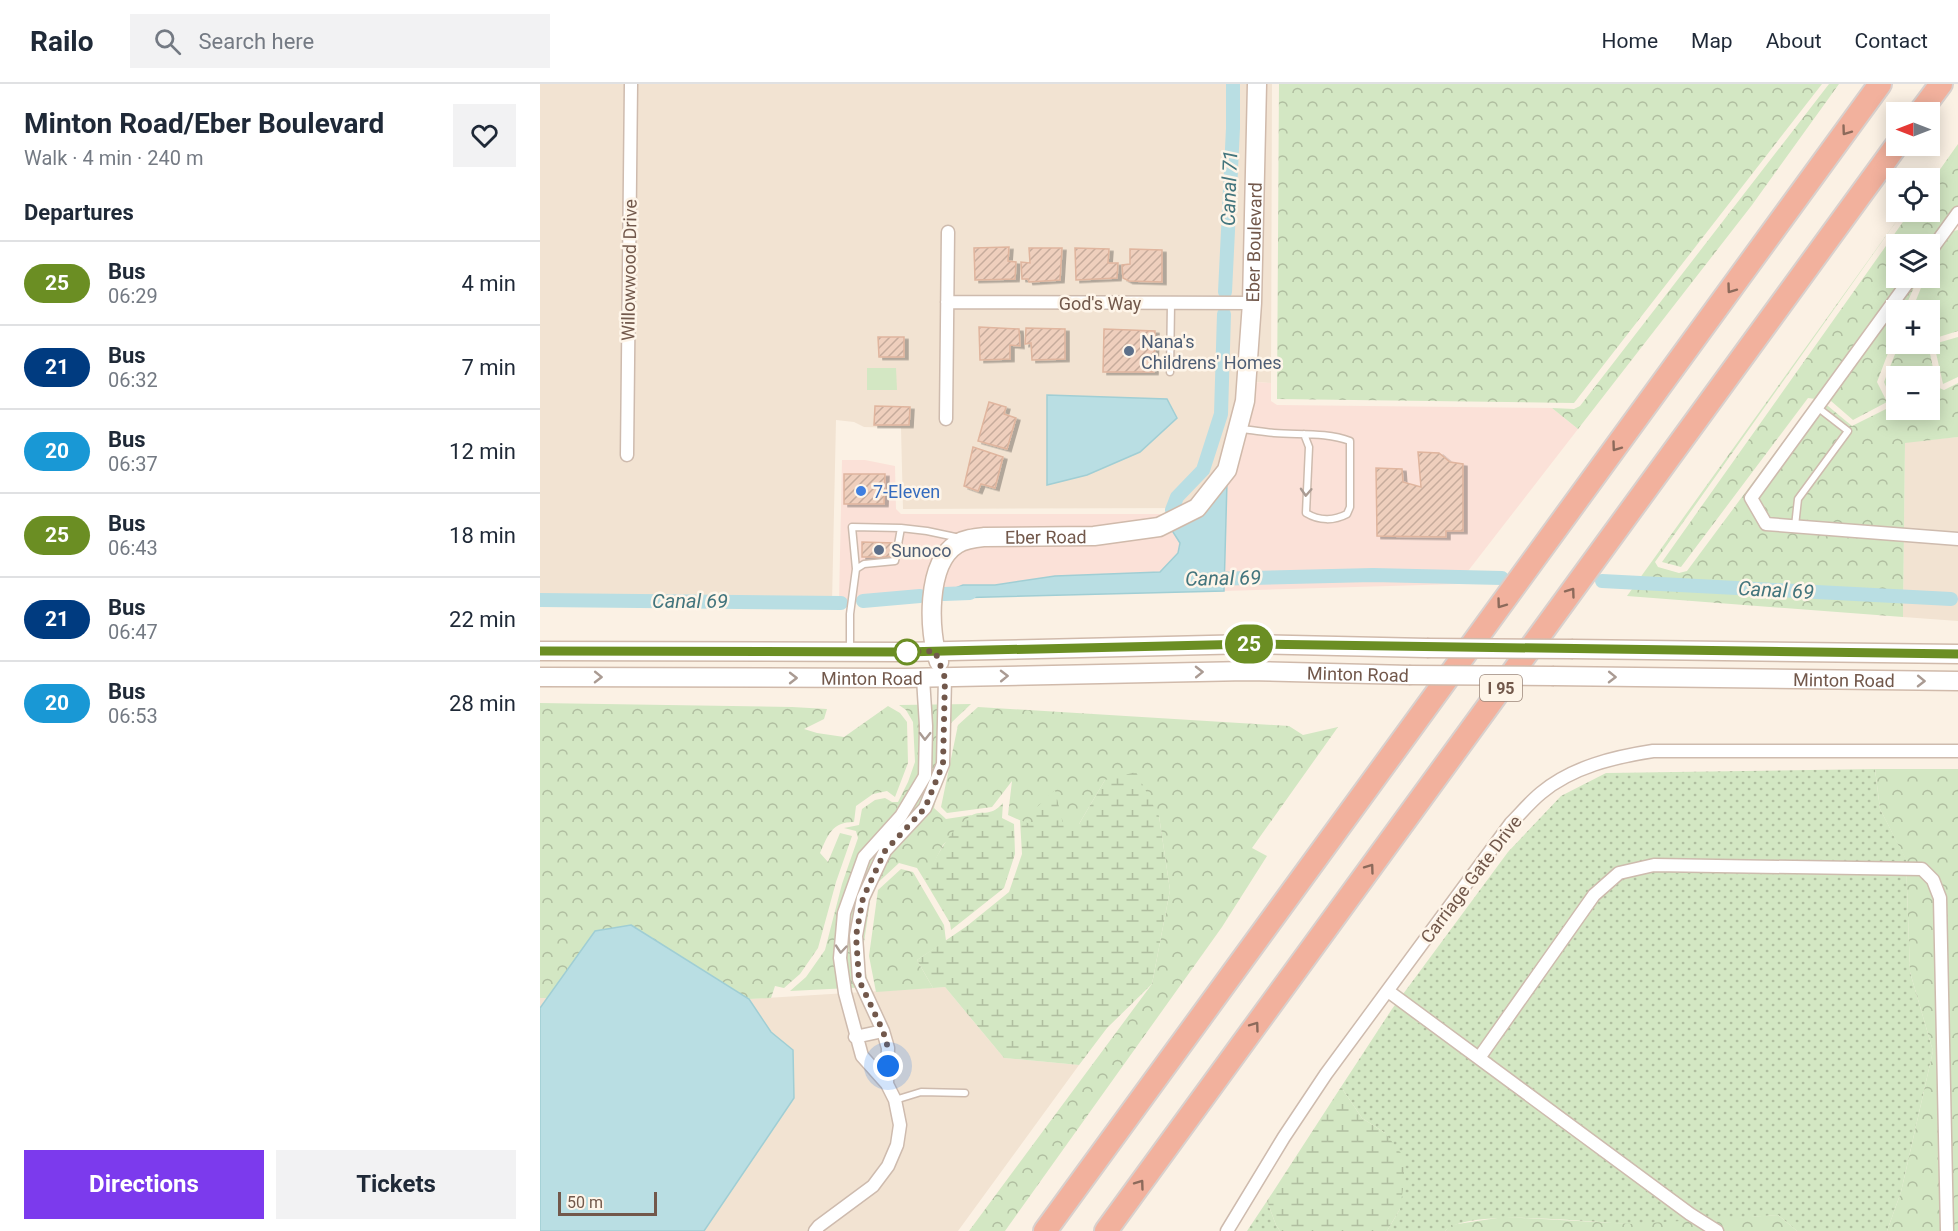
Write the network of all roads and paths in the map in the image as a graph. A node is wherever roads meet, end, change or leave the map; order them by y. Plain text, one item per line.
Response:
1 (631, 84) edge
2 (1257, 84) edge
3 (1880, 84) edge
4 (1941, 84) edge
5 (1928, 102) edge
6 (1889, 156) edge
7 (1958, 213) edge
8 (948, 232) dead end
9 (1940, 238) edge
10 (1904, 288) edge
11 (947, 302) junction
12 (1171, 303) junction
13 (1252, 303) junction
14 (1170, 372) dead end
15 (1817, 407) junction
16 (946, 419) dead end
17 (1238, 429) junction
18 (1304, 434) junction
19 (627, 455) dead end
20 (1227, 470) joint
21 (1795, 526) junction
22 (901, 528) junction
23 (1958, 539) edge
24 (966, 540) junction
25 (856, 569) junction
26 (540, 651) edge
27 (935, 651) junction
28 (850, 652) junction
29 (1958, 654) edge
30 (540, 676) edge
31 (923, 678) junction
32 (945, 678) junction
33 (1958, 681) edge
34 (1958, 751) edge
35 (905, 820) junction
36 (844, 913) junction
37 (860, 917) junction
38 (861, 985) junction
39 (1388, 991) junction
40 (845, 993) junction
41 (883, 1031) junction
42 (855, 1037) junction
43 (1479, 1058) junction
44 (887, 1084) junction
45 (965, 1093) dead end
46 (895, 1100) junction
47 (1235, 1218) junction
48 (815, 1231) edge
49 (1045, 1231) edge
50 (1106, 1231) edge
51 (1227, 1231) edge
52 (1236, 1231) edge
53 (1717, 1231) edge
54 (1947, 1231) edge

1 - 19 street, Willowwood Drive
2 - 13 main road, Eber Boulevard
3 -> 49 highway, I 95
4 - 5 highway
50 -> 6 highway, I 95
7 - 9 street
8 - 11 street
10 - 15 street
11 - 12 street, God's Way
11 - 16 street
12 - 13 street, God's Way
12 - 14 lane
13 - 17 main road, Eber Boulevard
15 - 21 lane
15 - 21 street
17 - 18 lane
17 - 20 main road, Eber Boulevard
18 -> 18 lane
20 - 24 main road, Eber Road
21 - 23 street
22 - 24 lane
22 - 25 lane
22 - 25 lane
24 - 27 main road
25 - 28 lane
26 - 28 main road, Minton Road
27 - 28 main road, Minton Road
27 - 29 main road, Minton Road, bridge
27 - 31 main road
27 - 32 main road
30 -> 31 main road, Minton Road
31 - 32 main road, Minton Road
31 -> 35 street
32 -> 33 main road, Minton Road, bridge
32 - 35 street
34 - 39 street, Carriage Gate Drive
35 - 36 street
35 - 37 street
36 - 37 street
36 -> 40 street
37 - 38 street
38 - 40 street
38 - 41 street
39 - 43 street
39 - 47 street, Carriage Gate Drive
40 - 42 street
41 - 42 street
41 - 44 street
42 - 44 street
43 - 53 street
43 - 54 street
44 - 46 street
45 - 46 lane
46 - 48 street
47 - 51 street, Carriage Gate Drive
47 - 52 lane

